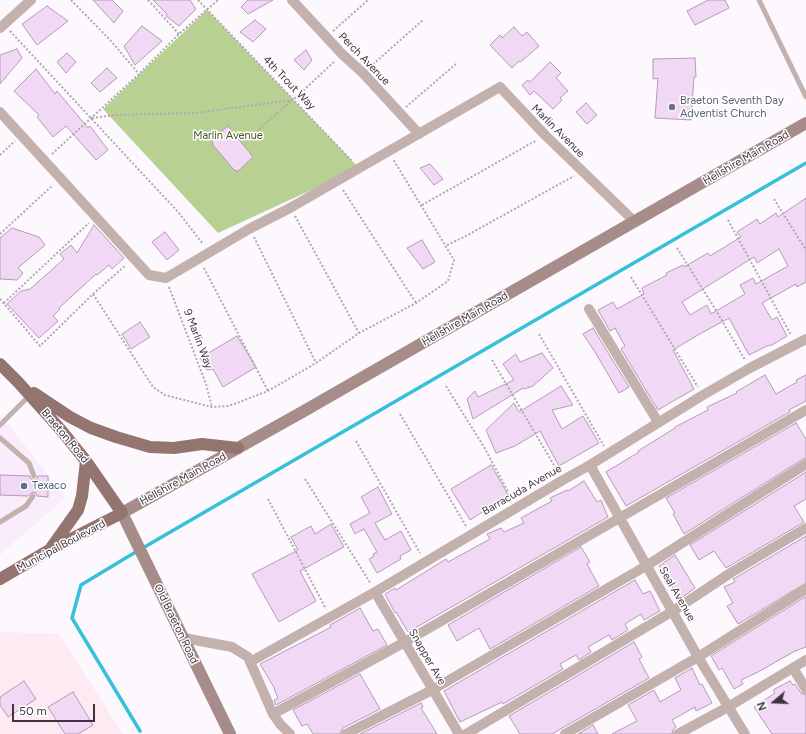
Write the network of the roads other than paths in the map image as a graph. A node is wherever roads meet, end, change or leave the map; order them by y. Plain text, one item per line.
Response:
1 (30, 0) edge
2 (292, 0) edge
3 (759, 0) edge
4 (2, 26) edge
5 (806, 97) edge
6 (0, 112) edge
7 (806, 123) edge
8 (419, 134) junction
9 (635, 222) junction
10 (589, 309) dead end
11 (803, 342) edge
12 (0, 365) edge
13 (18, 382) junction
14 (30, 395) junction
15 (806, 410) edge
16 (658, 422) junction
17 (0, 425) edge
18 (0, 438) edge
19 (238, 448) junction
20 (86, 461) junction
21 (806, 464) edge
22 (590, 465) junction
23 (34, 476) dead end
24 (33, 496) dead end
25 (122, 513) junction
26 (619, 518) junction
27 (0, 522) edge
28 (806, 528) edge
29 (51, 549) junction
30 (646, 566) junction
31 (0, 579) edge
32 (806, 589) edge
33 (375, 592) junction
34 (673, 611) junction
35 (184, 638) junction
36 (405, 642) junction
37 (698, 657) junction
38 (806, 660) edge
39 (250, 662) junction
40 (793, 668) junction
41 (432, 690) junction
42 (806, 690) edge
43 (728, 707) junction
44 (273, 714) junction
45 (230, 734) edge
46 (290, 734) edge
47 (346, 734) edge
48 (459, 734) edge
49 (466, 734) edge
50 (566, 734) edge
51 (678, 734) edge
52 (744, 734) edge

1 - 4 street
2 - 8 street, Perch Avenue
3 - 5 lane
6 - 8 street, Marlin Avenue
7 - 9 main road, Hellshire Main Road
8 - 9 street, Marlin Avenue
9 - 19 main road, Hellshire Main Road
10 - 16 street
11 - 16 street, Barracuda Avenue
12 - 13 main road, Braeton Road
13 - 14 main road, Braeton Road
13 - 19 main road
14 - 17 lane
14 - 20 main road, Braeton Road
15 - 26 street
16 - 22 street, Barracuda Avenue
18 - 23 lane
19 - 25 main road, Hellshire Main Road
20 - 25 main road, Braeton Road
20 - 29 main road
21 - 30 street
22 - 26 street, Seal Avenue
22 - 33 street, Barracuda Avenue
24 - 27 lane
25 - 29 main road, Municipal Boulevard
25 - 35 main road, Old Braeton Road
26 - 30 street, Seal Avenue
26 - 36 street
28 - 34 street
29 - 31 main road, Municipal Boulevard
30 - 34 street, Seal Avenue
30 - 41 street
32 - 37 street
33 - 36 street, Snapper Ave
33 - 39 street, Barracuda Avenue
34 - 37 street, Seal Avenue
34 - 49 street
35 - 39 street
35 - 45 main road, Old Braeton Road
36 - 41 street, Snapper Ave
36 - 44 street
37 - 43 street, Seal Avenue
37 - 50 street
38 - 40 street
39 - 44 street
40 - 42 street
40 - 43 street
41 - 47 street
41 - 48 street, Snapper Ave
43 - 51 street
43 - 52 street, Seal Avenue
44 - 46 street

